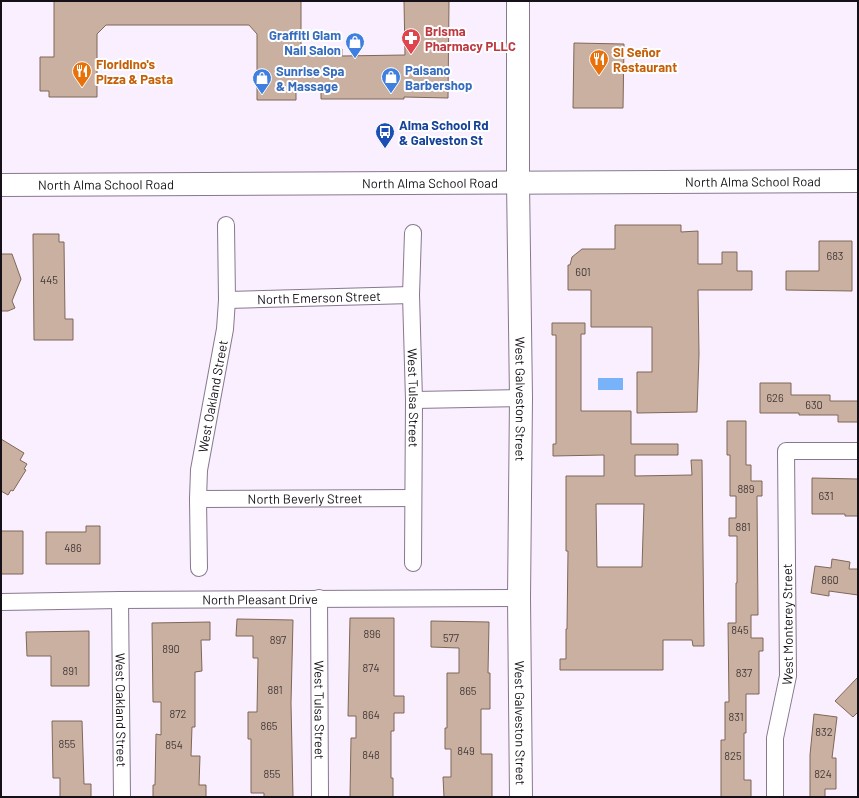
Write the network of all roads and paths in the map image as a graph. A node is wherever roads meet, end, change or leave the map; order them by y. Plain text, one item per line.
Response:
1 (518, 1) edge
2 (858, 181) edge
3 (518, 182) junction
4 (1, 185) edge
5 (226, 225) dead end
6 (413, 233) dead end
7 (411, 295) junction
8 (227, 300) junction
9 (521, 398) junction
10 (414, 400) junction
11 (858, 450) edge
12 (413, 498) junction
13 (198, 499) junction
14 (413, 563) dead end
15 (199, 568) dead end
16 (319, 598) junction
17 (520, 598) junction
18 (120, 600) junction
19 (1, 602) edge
20 (122, 797) edge
21 (320, 797) edge
22 (521, 797) edge
23 (775, 797) edge

1 - 3 main road, West Galveston Street
2 - 3 main road, North Alma School Road
3 - 4 main road, North Alma School Road
3 - 9 main road, West Galveston Street
5 - 8 street, West Oakland Street
6 - 7 street, West Tulsa Street
7 - 8 street, North Emerson Street
7 - 10 street, West Tulsa Street
8 - 13 street, West Oakland Street
9 - 10 street
9 - 17 main road, West Galveston Street
10 - 12 street, West Tulsa Street
11 - 23 street, West Monterey Street
12 - 13 street, North Beverly Street
12 - 14 street, West Tulsa Street
13 - 15 street, West Oakland Street
16 - 17 street, North Pleasant Drive
16 - 18 street, North Pleasant Drive
16 - 21 street, West Tulsa Street
17 - 22 main road, West Galveston Street
18 - 19 street, North Pleasant Drive
18 - 20 street, West Oakland Street

